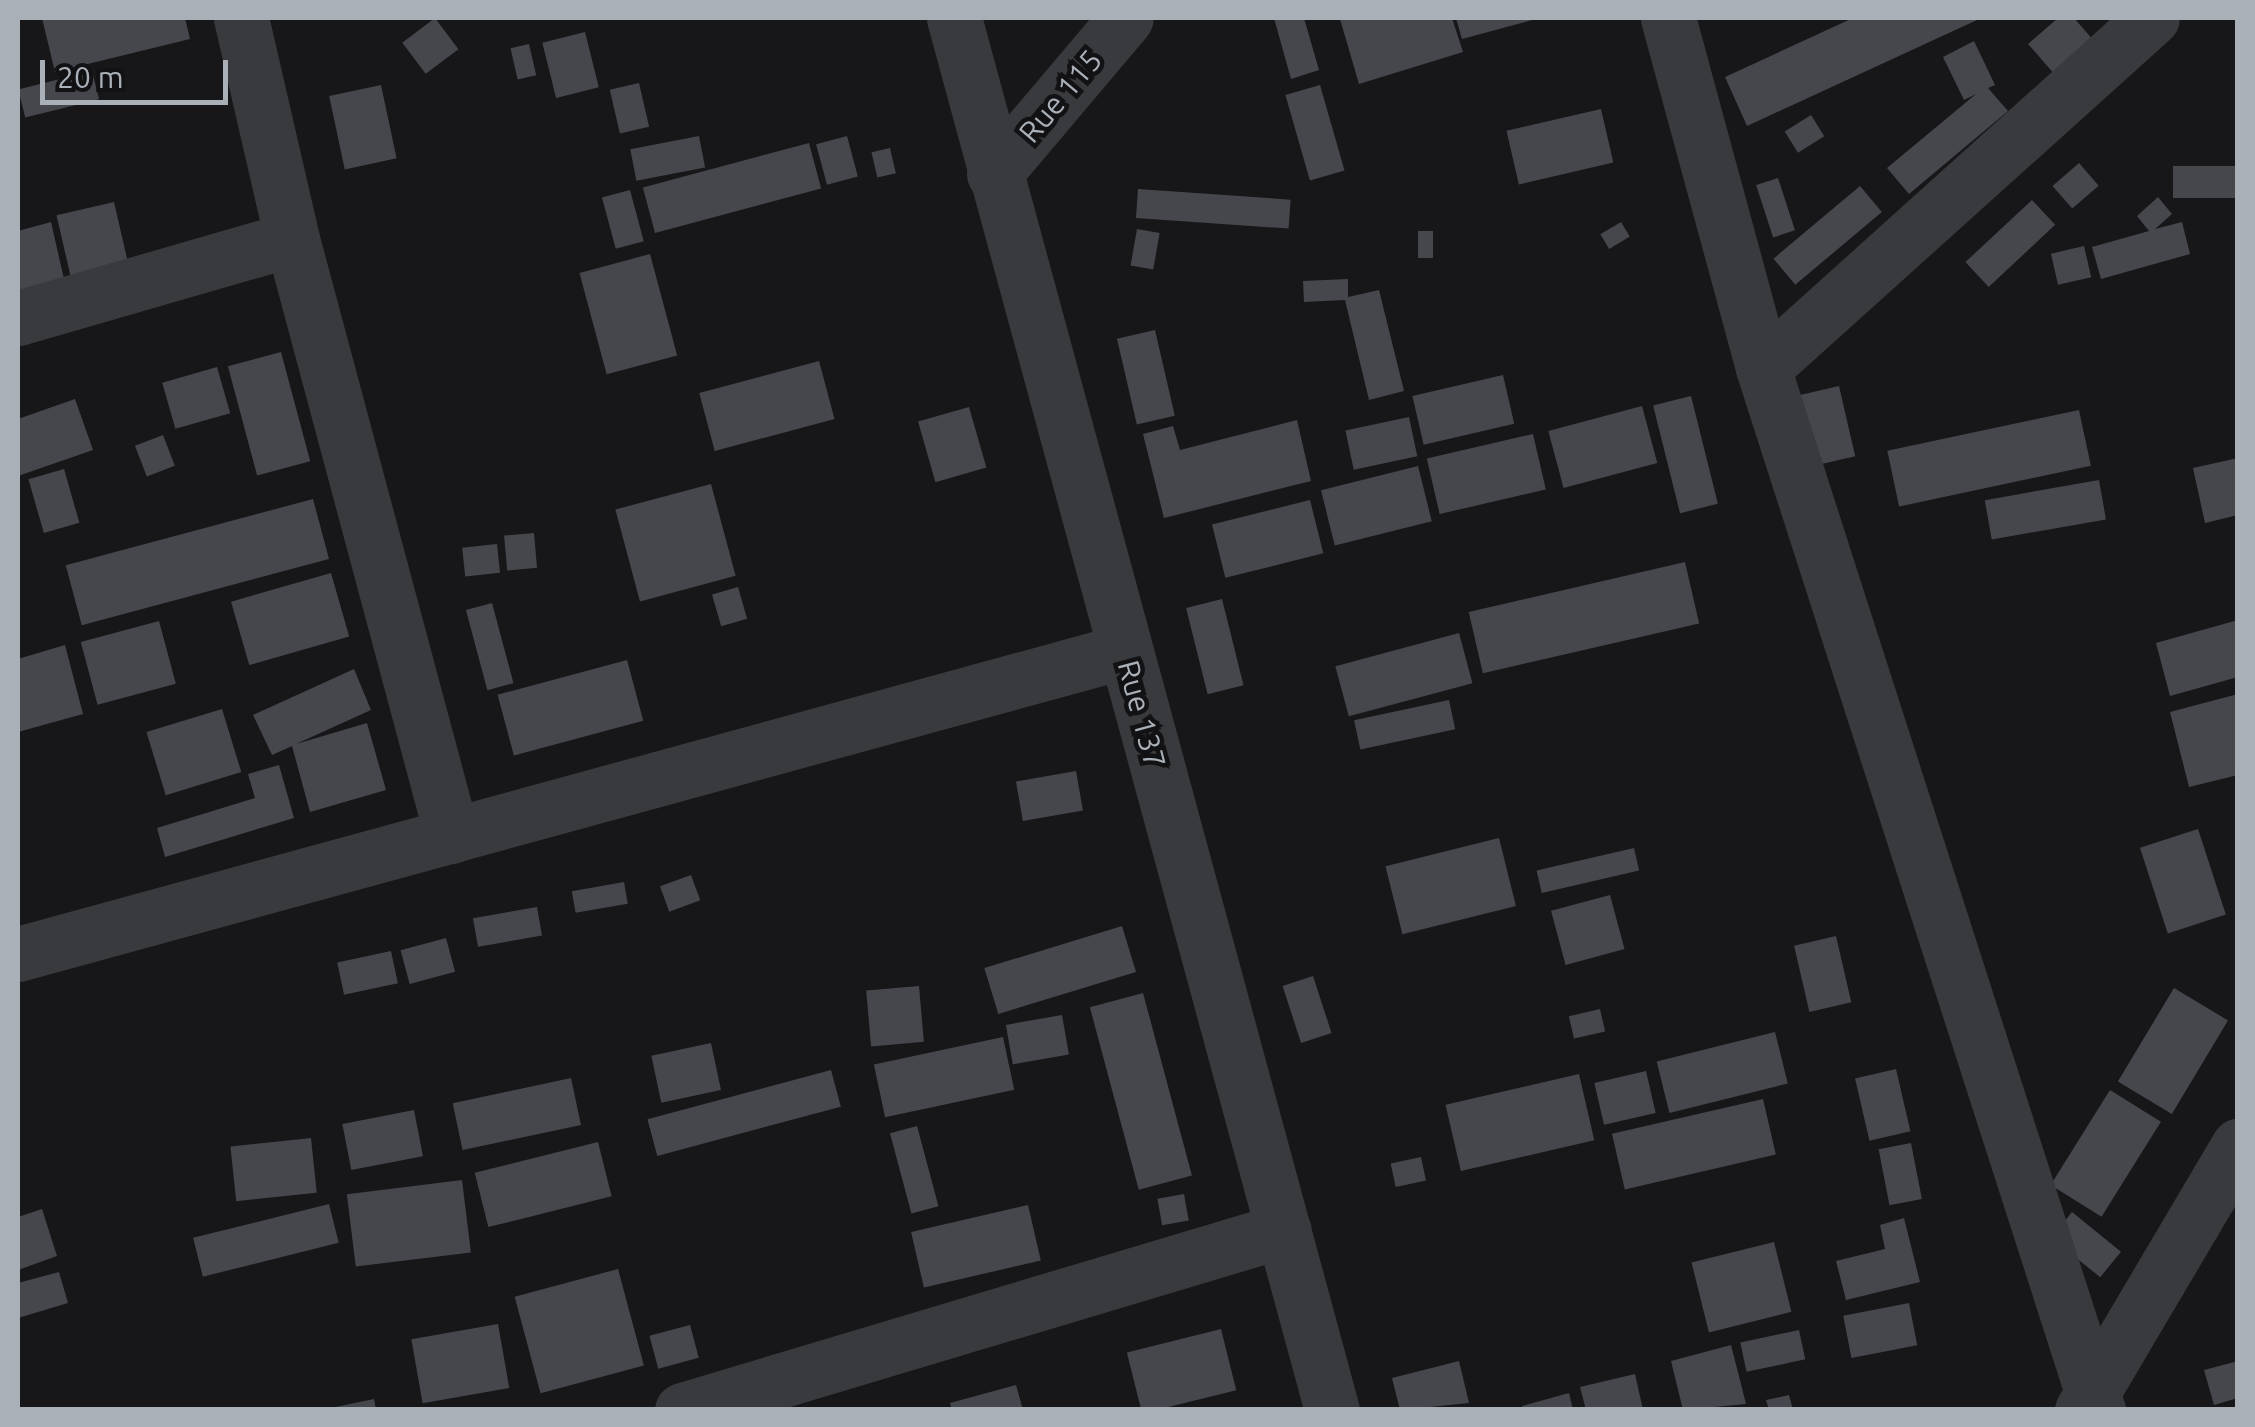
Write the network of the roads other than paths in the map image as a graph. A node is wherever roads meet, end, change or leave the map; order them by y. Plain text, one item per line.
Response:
1 (241, 18) edge
2 (954, 18) edge
3 (1126, 18) edge
4 (1668, 18) edge
5 (2152, 18) edge
6 (994, 174) junction
7 (292, 238) junction
8 (18, 318) edge
9 (1764, 368) junction
10 (1125, 652) junction
11 (452, 836) junction
12 (18, 954) edge
13 (2238, 1146) edge
14 (1284, 1230) junction
15 (2092, 1404) edge
16 (682, 1410) edge
17 (1332, 1410) edge

1 - 7 street
2 - 6 street, Rue 137
3 - 6 street, Rue 115
4 - 9 street
5 - 9 street
6 - 10 street, Rue 137
7 - 8 street
7 - 11 street
9 - 15 street
10 - 11 street
10 - 14 street, Rue 137
11 - 12 street
13 - 15 street
14 - 16 street
14 - 17 street, Rue 137

